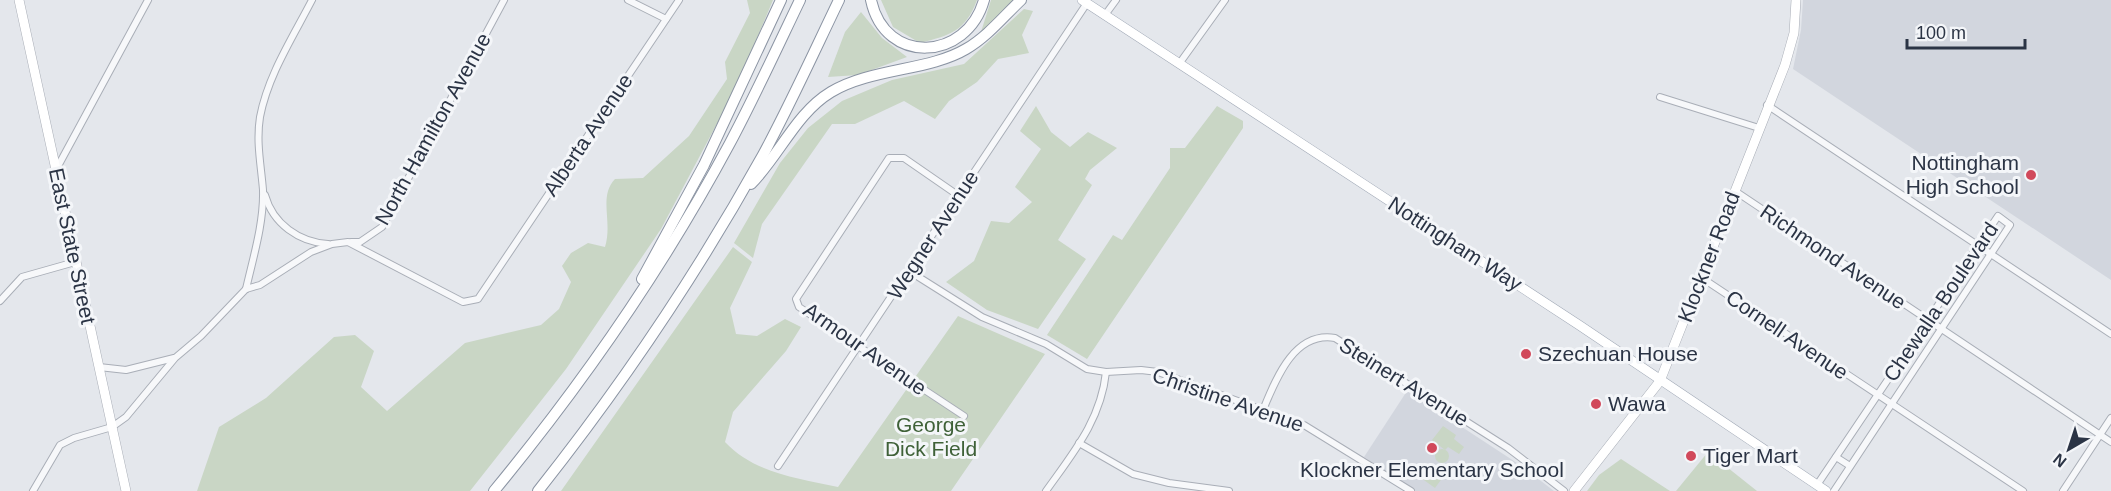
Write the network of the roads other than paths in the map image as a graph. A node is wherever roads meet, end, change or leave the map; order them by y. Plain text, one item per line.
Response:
1 (19, 0) edge
2 (147, 0) edge
3 (312, 0) edge
4 (504, 0) edge
5 (628, 0) edge
6 (679, 0) edge
7 (781, 0) edge
8 (800, 0) edge
9 (839, 0) edge
10 (871, 0) edge
11 (984, 0) edge
12 (1021, 0) edge
13 (1116, 0) edge
14 (1226, 0) edge
15 (1796, 0) edge
16 (1084, 1) edge
17 (1105, 15) junction
18 (666, 19) junction
19 (1179, 64) junction
20 (1660, 97) dead end
21 (1767, 105) junction
22 (1759, 128) junction
23 (56, 171) junction
24 (263, 189) junction
25 (1735, 191) junction
26 (740, 195) junction
27 (959, 196) junction
28 (348, 242) junction
29 (332, 244) junction
30 (1978, 245) junction
31 (1991, 254) junction
32 (75, 262) junction
33 (909, 271) junction
34 (1702, 278) junction
35 (246, 289) junction
36 (3, 290) edge
37 (0, 301) edge
38 (1928, 321) junction
39 (1941, 330) junction
40 (2111, 334) edge
41 (606, 344) junction
42 (859, 347) junction
43 (175, 358) junction
44 (99, 367) junction
45 (1106, 372) junction
46 (1660, 381) junction
47 (1878, 395) junction
48 (1891, 404) junction
49 (1263, 410) junction
50 (964, 416) dead end
51 (2111, 418) edge
52 (112, 427) junction
53 (2100, 434) junction
54 (2111, 442) edge
55 (1079, 443) junction
56 (1836, 458) junction
57 (778, 466) dead end
58 (1850, 466) junction
59 (1822, 488) edge
60 (33, 491) edge
61 (126, 491) edge
62 (494, 491) edge
63 (538, 491) edge
64 (1046, 491) edge
65 (1229, 491) edge
66 (1411, 491) edge
67 (1564, 491) edge
68 (1574, 491) edge
69 (1834, 491) edge
70 (2023, 491) edge
71 (2063, 491) edge

1 - 23 main road, East State Street
2 - 23 street
3 - 24 street
4 - 28 street, North Hamilton Avenue
5 - 18 street
6 - 18 street, Alberta Avenue
7 - 41 highway
8 - 41 highway
9 - 26 highway
10 - 11 highway
12 - 26 highway
13 - 17 street
14 - 19 street
15 - 21 main road, Klockner Road
16 - 17 main road, Nottingham Way
16 - 27 street, Wegner Avenue
17 - 19 main road, Nottingham Way
18 - 28 street, Alberta Avenue
19 - 46 main road, Nottingham Way
20 - 22 street
21 - 22 main road, Klockner Road
21 - 30 street
22 - 25 main road, Klockner Road
23 - 32 main road, East State Street
24 - 29 street
24 - 35 street
25 - 34 main road, Klockner Road
25 - 38 street, Richmond Avenue
26 - 63 highway
27 - 33 street, Wegner Avenue
27 - 42 street, Armour Avenue
28 - 29 street, North Hamilton Avenue
29 - 35 street
30 - 31 street
30 - 31 street, Chewalla Boulevard
30 - 38 street, Chewalla Boulevard
31 - 39 street, Chewalla Boulevard
31 - 40 street
32 - 36 street
32 - 44 main road, East State Street
33 - 42 street, Wegner Avenue
33 - 45 street, Christine Avenue
34 - 46 main road, Klockner Road
34 - 47 street, Cornell Avenue
35 - 43 street
36 - 37 street
38 - 39 street, Richmond Avenue
38 - 47 street, Chewalla Boulevard
39 - 48 street, Chewalla Boulevard
39 - 53 street, Richmond Avenue
41 - 62 highway
42 - 50 street, Armour Avenue
42 - 57 street, Wegner Avenue
43 - 44 street
43 - 52 street
44 - 52 main road, East State Street
45 - 49 street, Christine Avenue
45 - 55 street
46 - 59 main road, Nottingham Way
46 - 68 main road, Klockner Road
47 - 48 street, Cornell Avenue
47 - 56 street, Chewalla Boulevard
48 - 58 street, Chewalla Boulevard
48 - 70 street, Cornell Avenue
49 - 66 street, Christine Avenue
49 - 67 street, Steinert Avenue
51 - 53 street
52 - 60 street
52 - 61 main road, East State Street
53 - 54 street, Richmond Avenue
53 - 71 street
55 - 64 street
55 - 65 street
56 - 58 street
56 - 59 street, Chewalla Boulevard
58 - 69 street, Chewalla Boulevard

